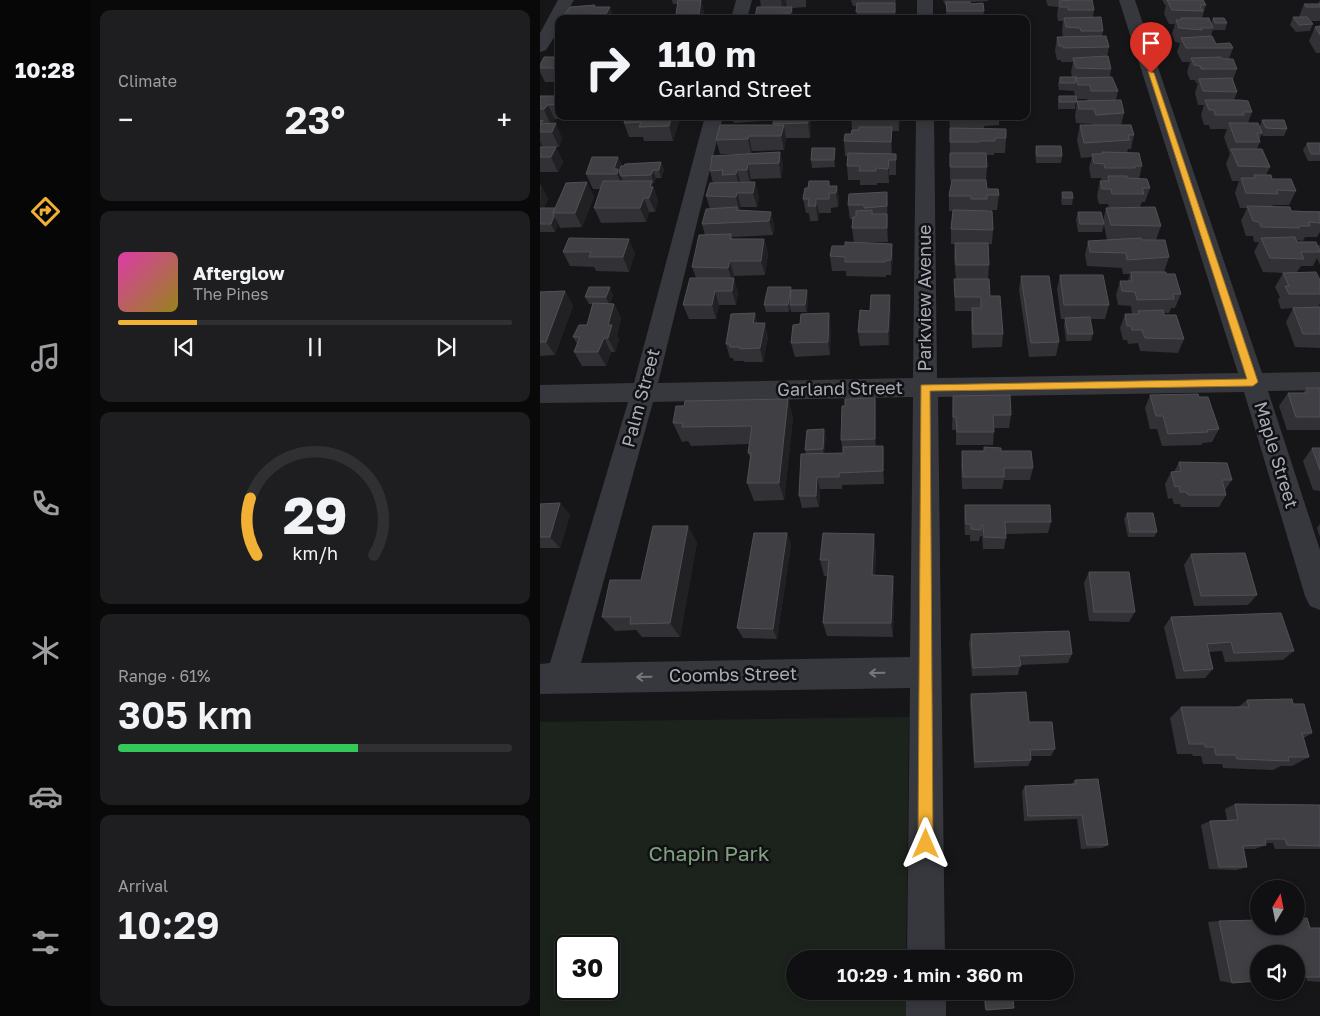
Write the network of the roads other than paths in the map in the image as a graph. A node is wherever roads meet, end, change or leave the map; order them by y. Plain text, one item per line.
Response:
1 (566, 0) edge
2 (744, 0) edge
3 (925, 0) edge
4 (1127, 0) edge
5 (558, 15) edge
6 (740, 15) edge
7 (925, 15) edge
8 (555, 20) edge
9 (540, 47) edge
10 (713, 120) edge
11 (925, 120) edge
12 (1320, 381) edge
13 (1253, 382) junction
14 (925, 388) junction
15 (644, 391) junction
16 (540, 394) edge
17 (1320, 596) edge
18 (925, 672) junction
19 (550, 679) edge
20 (926, 950) edge
21 (926, 1000) edge
22 (926, 1016) edge

1 - 5 street
2 - 6 street
3 - 7 street
4 - 13 street, Maple Street
8 - 9 street
10 - 15 street, Palm Street
11 - 14 street, Parkview Avenue
12 - 13 street, Garland Street
13 - 14 street, Garland Street
13 - 17 street, Maple Street
14 - 15 street, Garland Street
14 - 18 street, Parkview Avenue
15 - 16 street, Garland Street
15 - 19 street, Palm Street
18 -> 19 street, Coombs Street
18 - 20 street, Parkview Avenue
21 - 22 street

